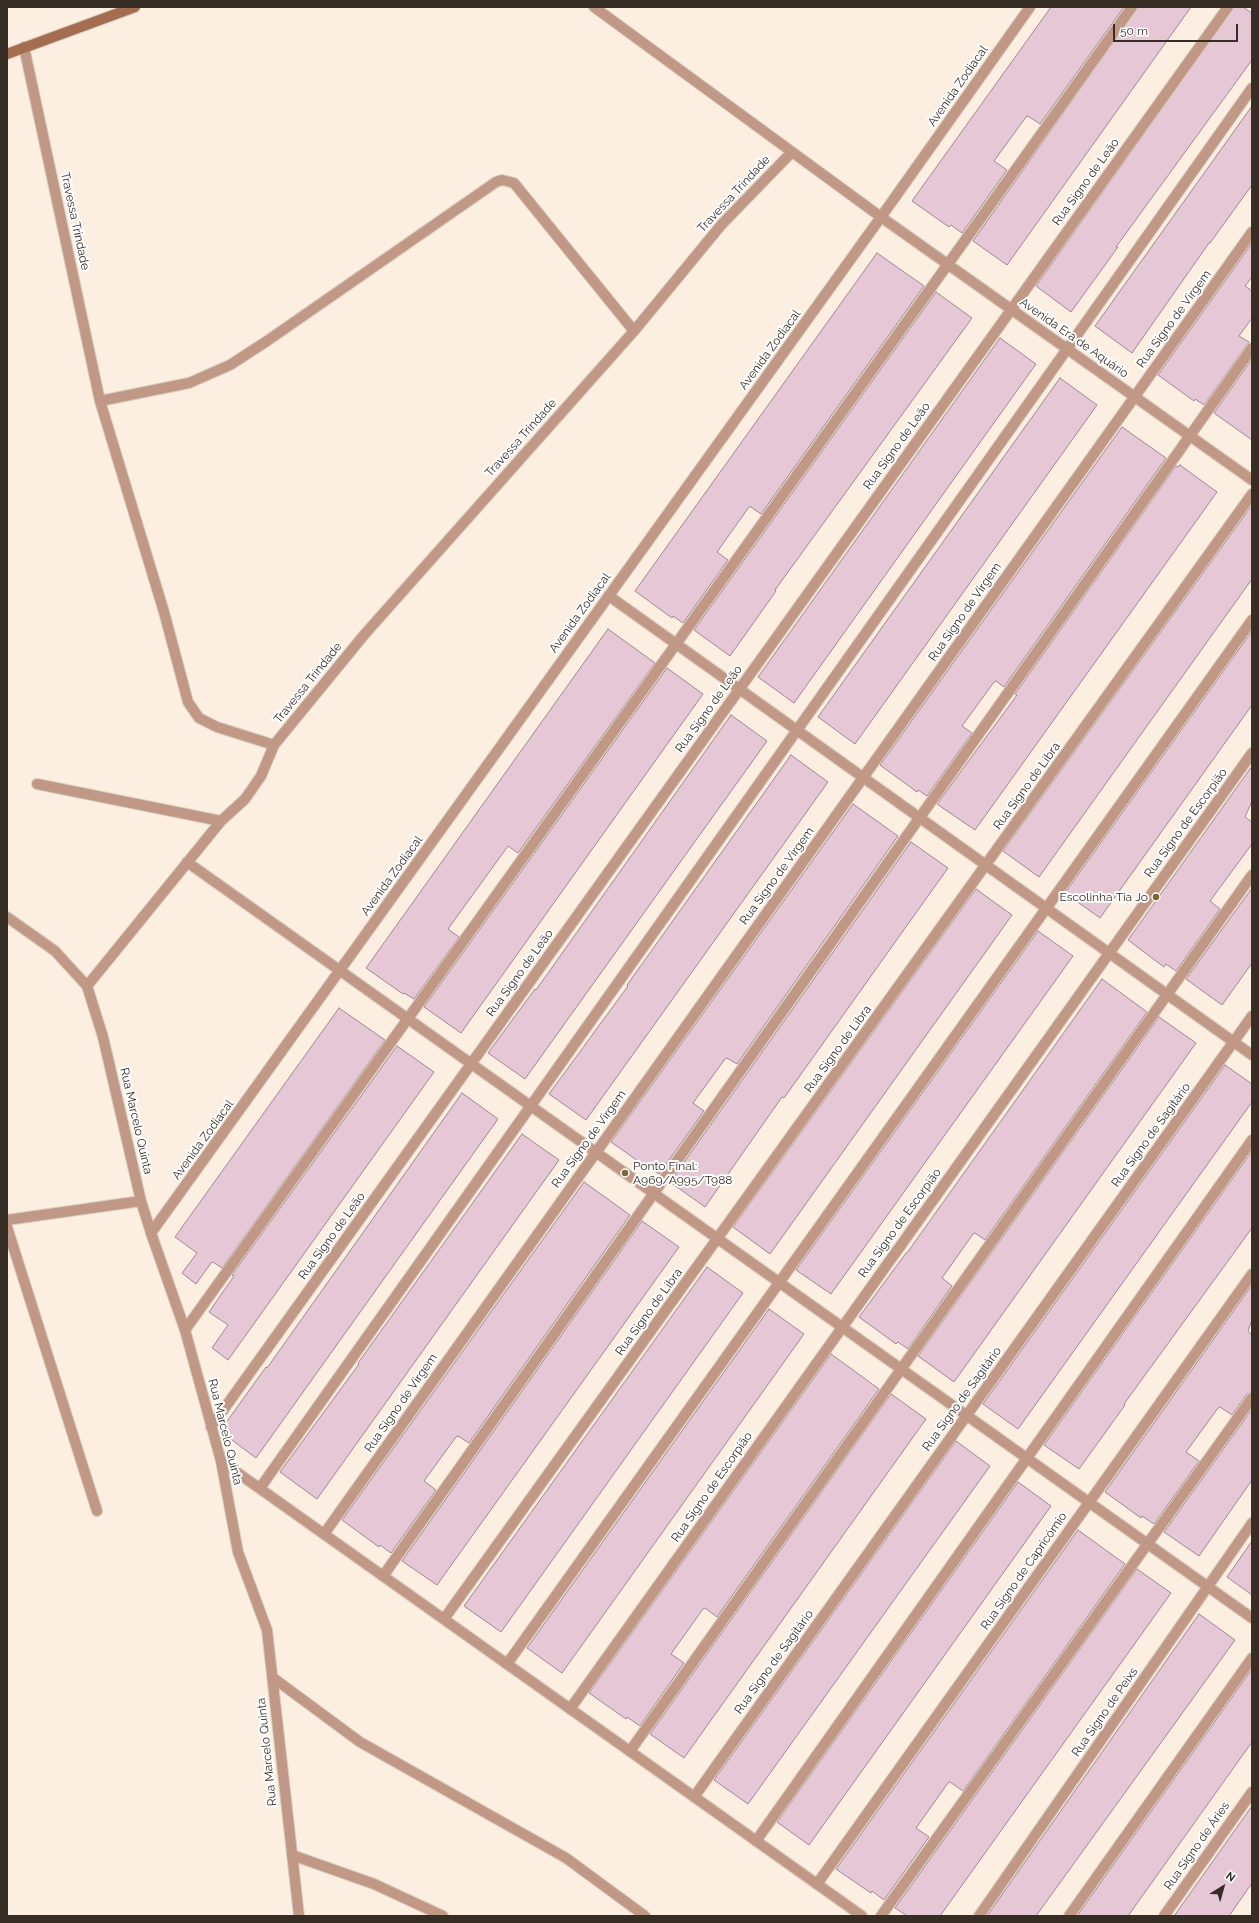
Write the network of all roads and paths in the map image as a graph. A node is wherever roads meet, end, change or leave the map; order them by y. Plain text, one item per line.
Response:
1 (135, 7) edge
2 (594, 7) edge
3 (1030, 7) edge
4 (1132, 7) edge
5 (1228, 7) edge
6 (24, 47) junction
7 (7, 54) edge
8 (1252, 88) edge
9 (791, 153) junction
10 (881, 217) junction
11 (1252, 232) edge
12 (948, 264) junction
13 (1011, 309) junction
14 (634, 331) junction
15 (1252, 348) edge
16 (1067, 349) junction
17 (1135, 397) junction
18 (100, 401) junction
19 (1190, 436) junction
20 (1252, 480) edge
21 (1252, 494) edge
22 (609, 596) junction
23 (1252, 620) edge
24 (676, 644) junction
25 (740, 689) junction
26 (797, 730) junction
27 (274, 745) junction
28 (1252, 753) edge
29 (864, 777) junction
30 (37, 784) dead end
31 (920, 818) junction
32 (221, 821) junction
33 (187, 862) junction
34 (986, 865) junction
35 (1252, 875) edge
36 (1046, 908) junction
37 (7, 917) edge
38 (1110, 953) junction
39 (340, 971) junction
40 (87, 986) junction
41 (1167, 994) junction
42 (1252, 1016) edge
43 (407, 1019) junction
44 (1234, 1041) junction
45 (1252, 1055) edge
46 (471, 1064) junction
47 (530, 1106) junction
48 (1252, 1140) edge
49 (596, 1152) junction
50 (654, 1194) junction
51 (141, 1201) junction
52 (7, 1220) edge
53 (7, 1227) edge
54 (151, 1234) junction
55 (717, 1239) junction
56 (1252, 1274) edge
57 (779, 1282) junction
58 (842, 1328) junction
59 (185, 1330) junction
60 (901, 1369) junction
61 (1252, 1398) edge
62 (966, 1415) junction
63 (211, 1427) junction
64 (1027, 1459) junction
65 (221, 1461) junction
66 (260, 1488) junction
67 (1089, 1502) junction
68 (97, 1511) dead end
69 (1252, 1523) edge
70 (324, 1534) junction
71 (1147, 1544) junction
72 (383, 1576) junction
73 (1208, 1587) junction
74 (1252, 1618) edge
75 (444, 1619) junction
76 (1252, 1658) edge
77 (507, 1664) junction
78 (272, 1677) junction
79 (570, 1709) junction
80 (630, 1751) junction
81 (1252, 1792) edge
82 (694, 1797) junction
83 (756, 1841) junction
84 (292, 1855) junction
85 (817, 1884) junction
86 (300, 1916) edge
87 (443, 1916) edge
88 (645, 1916) edge
89 (862, 1916) edge
90 (881, 1916) edge
91 (979, 1916) edge
92 (1069, 1916) edge
93 (1164, 1916) edge

1 - 6 main road
2 - 9 street, Avenida Era de Aquário
3 - 10 street, Avenida Zodiacal
4 - 12 street
5 - 13 street, Rua Signo de Leão
6 - 7 main road
6 - 18 street, Travessa Trindade
8 - 16 street
9 - 10 street, Avenida Era de Aquário
9 - 14 street, Travessa Trindade
10 - 12 street, Avenida Era de Aquário
10 - 22 street, Avenida Zodiacal
11 - 17 street, Rua Signo de Virgem
12 - 13 street, Avenida Era de Aquário
12 - 24 street
13 - 16 street, Avenida Era de Aquário
13 - 25 street, Rua Signo de Leão
14 - 18 street
14 - 27 street, Travessa Trindade
15 - 19 street
16 - 17 street, Avenida Era de Aquário
16 - 26 street
17 - 19 street, Avenida Era de Aquário
17 - 29 street, Rua Signo de Virgem
18 - 27 street, Travessa Trindade
19 - 20 street, Avenida Era de Aquário
19 - 31 street
21 - 34 street, Rua Signo de Libra
22 - 24 street
22 - 39 street, Avenida Zodiacal
23 - 36 street
24 - 25 street
24 - 43 street
25 - 26 street
25 - 46 street, Rua Signo de Leão
26 - 29 street
26 - 47 street
27 - 32 street, Travessa Trindade
28 - 38 street, Rua Signo de Escorpião
29 - 31 street
29 - 49 street, Rua Signo de Virgem
30 - 32 street
31 - 34 street
31 - 50 street
32 - 33 street, Travessa Trindade
33 - 39 street
33 - 40 street, Travessa Trindade
34 - 36 street
34 - 55 street, Rua Signo de Libra
35 - 41 street
36 - 38 street
36 - 57 street
37 - 40 street
38 - 41 street
38 - 58 street, Rua Signo de Escorpião
39 - 43 street
39 - 54 street, Avenida Zodiacal
40 - 51 street, Rua Marcelo Quinta
41 - 44 street
41 - 60 street
42 - 44 street, Rua Signo de Sagitário
43 - 46 street
43 - 59 street
44 - 45 street
44 - 62 street, Rua Signo de Sagitário
46 - 47 street
46 - 63 street, Rua Signo de Leão
47 - 49 street
47 - 66 street
48 - 64 street
49 - 50 street
49 - 70 street, Rua Signo de Virgem
50 - 55 street
50 - 72 street
51 - 52 street
51 - 54 street, Rua Marcelo Quinta
53 - 68 street
54 - 59 street, Rua Marcelo Quinta
55 - 57 street
55 - 75 street, Rua Signo de Libra
56 - 67 street, Rua Signo de Capricórnio
57 - 58 street
57 - 77 street
58 - 60 street
58 - 79 street, Rua Signo de Escorpião
59 - 63 street, Rua Marcelo Quinta
60 - 62 street
60 - 80 street
61 - 71 street
62 - 64 street
62 - 82 street, Rua Signo de Sagitário
63 - 65 street, Rua Marcelo Quinta
64 - 67 street
64 - 83 street
65 - 66 street
65 - 78 street, Rua Marcelo Quinta
66 - 70 street
67 - 71 street
67 - 85 street, Rua Signo de Capricórnio
69 - 73 street, Rua Signo de Peixs
70 - 72 street
71 - 73 street
71 - 90 street
72 - 75 street
73 - 74 street
73 - 91 street, Rua Signo de Peixs
75 - 77 street
76 - 92 street
77 - 79 street
78 - 84 street, Rua Marcelo Quinta
78 - 88 street
79 - 80 street
80 - 82 street
81 - 93 street, Rua Signo de Áries
82 - 83 street
83 - 85 street
84 - 86 street, Rua Marcelo Quinta
84 - 87 street
85 - 89 street

